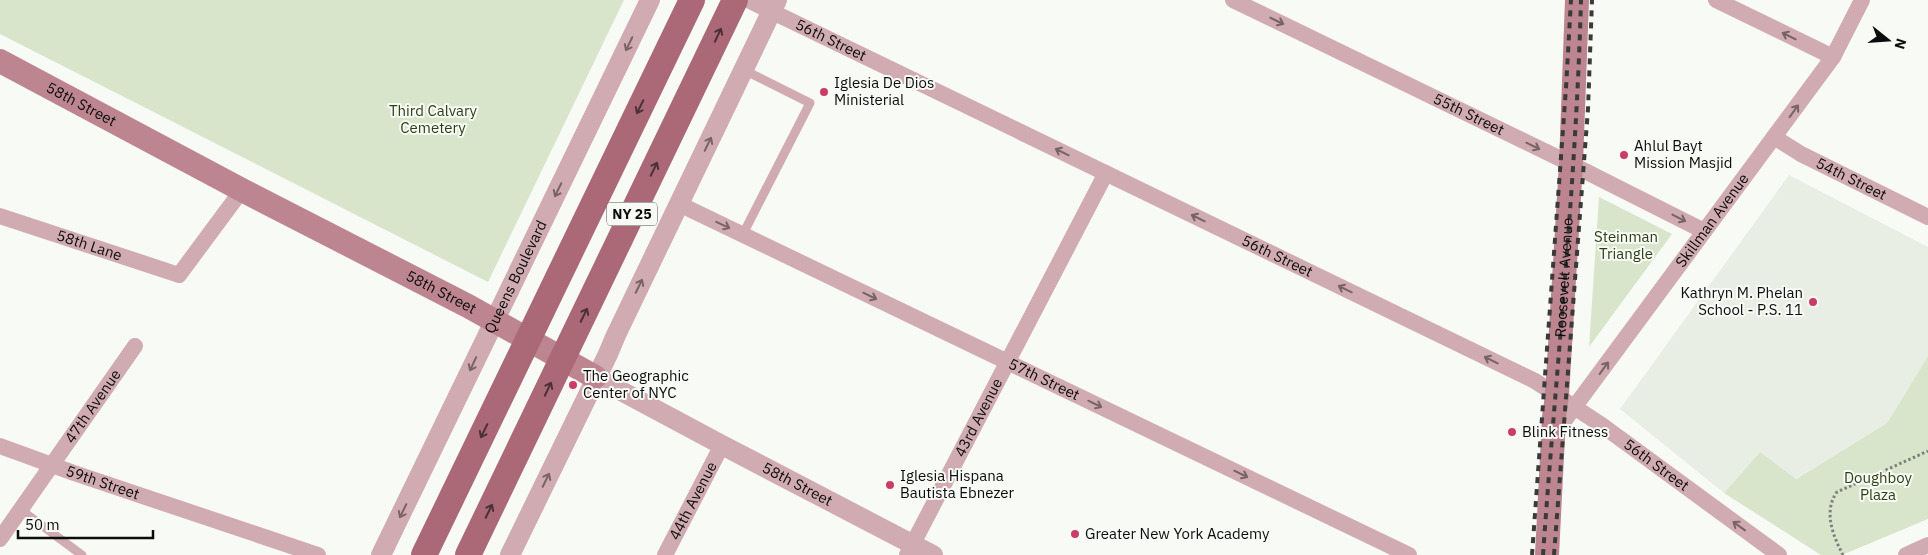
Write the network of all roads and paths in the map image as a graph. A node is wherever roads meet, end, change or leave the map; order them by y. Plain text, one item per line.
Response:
1 (650, 0) edge
2 (692, 0) edge
3 (735, 0) edge
4 (748, 0) edge
5 (1233, 0) edge
6 (1577, 0) edge
7 (1716, 0) edge
8 (1862, 0) edge
9 (774, 6) edge
10 (1833, 57) junction
11 (0, 61) edge
12 (744, 70) junction
13 (1774, 137) junction
14 (1571, 164) junction
15 (1106, 173) junction
16 (242, 190) junction
17 (679, 204) junction
18 (0, 216) edge
19 (1928, 217) edge
20 (1704, 231) junction
21 (743, 234) junction
22 (494, 321) junction
23 (528, 340) junction
24 (135, 346) dead end
25 (562, 359) junction
26 (1006, 362) junction
27 (595, 377) junction
28 (1565, 401) junction
29 (722, 445) junction
30 (0, 446) edge
31 (1928, 450) edge
32 (52, 465) junction
33 (21, 510) junction
34 (0, 539) edge
35 (1928, 545) edge
36 (910, 550) edge
37 (424, 552) edge
38 (82, 555) edge
39 (318, 555) edge
40 (381, 555) edge
41 (468, 555) edge
42 (510, 555) edge
43 (665, 555) edge
44 (933, 555) edge
45 (1409, 555) edge
46 (1547, 555) edge
47 (1778, 555) edge
48 (1843, 555) edge
49 (1906, 555) edge

1 -> 22 street, Queens Boulevard
2 -> 23 main road, NY 25
25 -> 3 main road, NY 25
4 - 9 street, 56th Street
5 -> 14 street, 55th Street
6 - 14 main road, Roosevelt Avenue
10 -> 7 street
8 - 10 street, Skillman Avenue
9 - 12 street
15 -> 9 street, 56th Street
13 -> 10 street, Skillman Avenue
11 - 16 main road, 58th Street
17 -> 12 street
12 - 21 lane
13 - 19 street, 54th Street
13 - 20 street, Skillman Avenue
14 -> 20 street, 55th Street
14 - 28 main road, Roosevelt Avenue
15 - 26 street, 43rd Avenue
28 -> 15 street, 56th Street
16 - 18 street, 58th Lane
16 - 22 main road, 58th Street
17 -> 21 street, 57th Street
27 -> 17 street
28 -> 20 street, Skillman Avenue
21 -> 26 street, 57th Street
22 - 23 main road, 58th Street
22 -> 40 street, Queens Boulevard
23 - 25 main road, 58th Street
23 -> 37 main road, NY 25
24 - 32 street, 47th Avenue
25 - 27 main road, 58th Street
41 -> 25 main road, NY 25
26 - 36 street, 43rd Avenue
26 -> 45 street, 57th Street
27 - 29 street, 58th Street
42 -> 27 street
28 - 46 main road, Roosevelt Avenue
47 -> 28 street, 56th Street
29 - 36 street, 58th Street
29 - 43 street, 44th Avenue
30 - 32 street, 59th Street
31 - 48 path
32 - 33 street, 47th Avenue
32 - 39 street, 59th Street
33 - 34 street, 47th Avenue
33 - 38 lane
35 - 49 street
36 - 44 street, 58th Street

